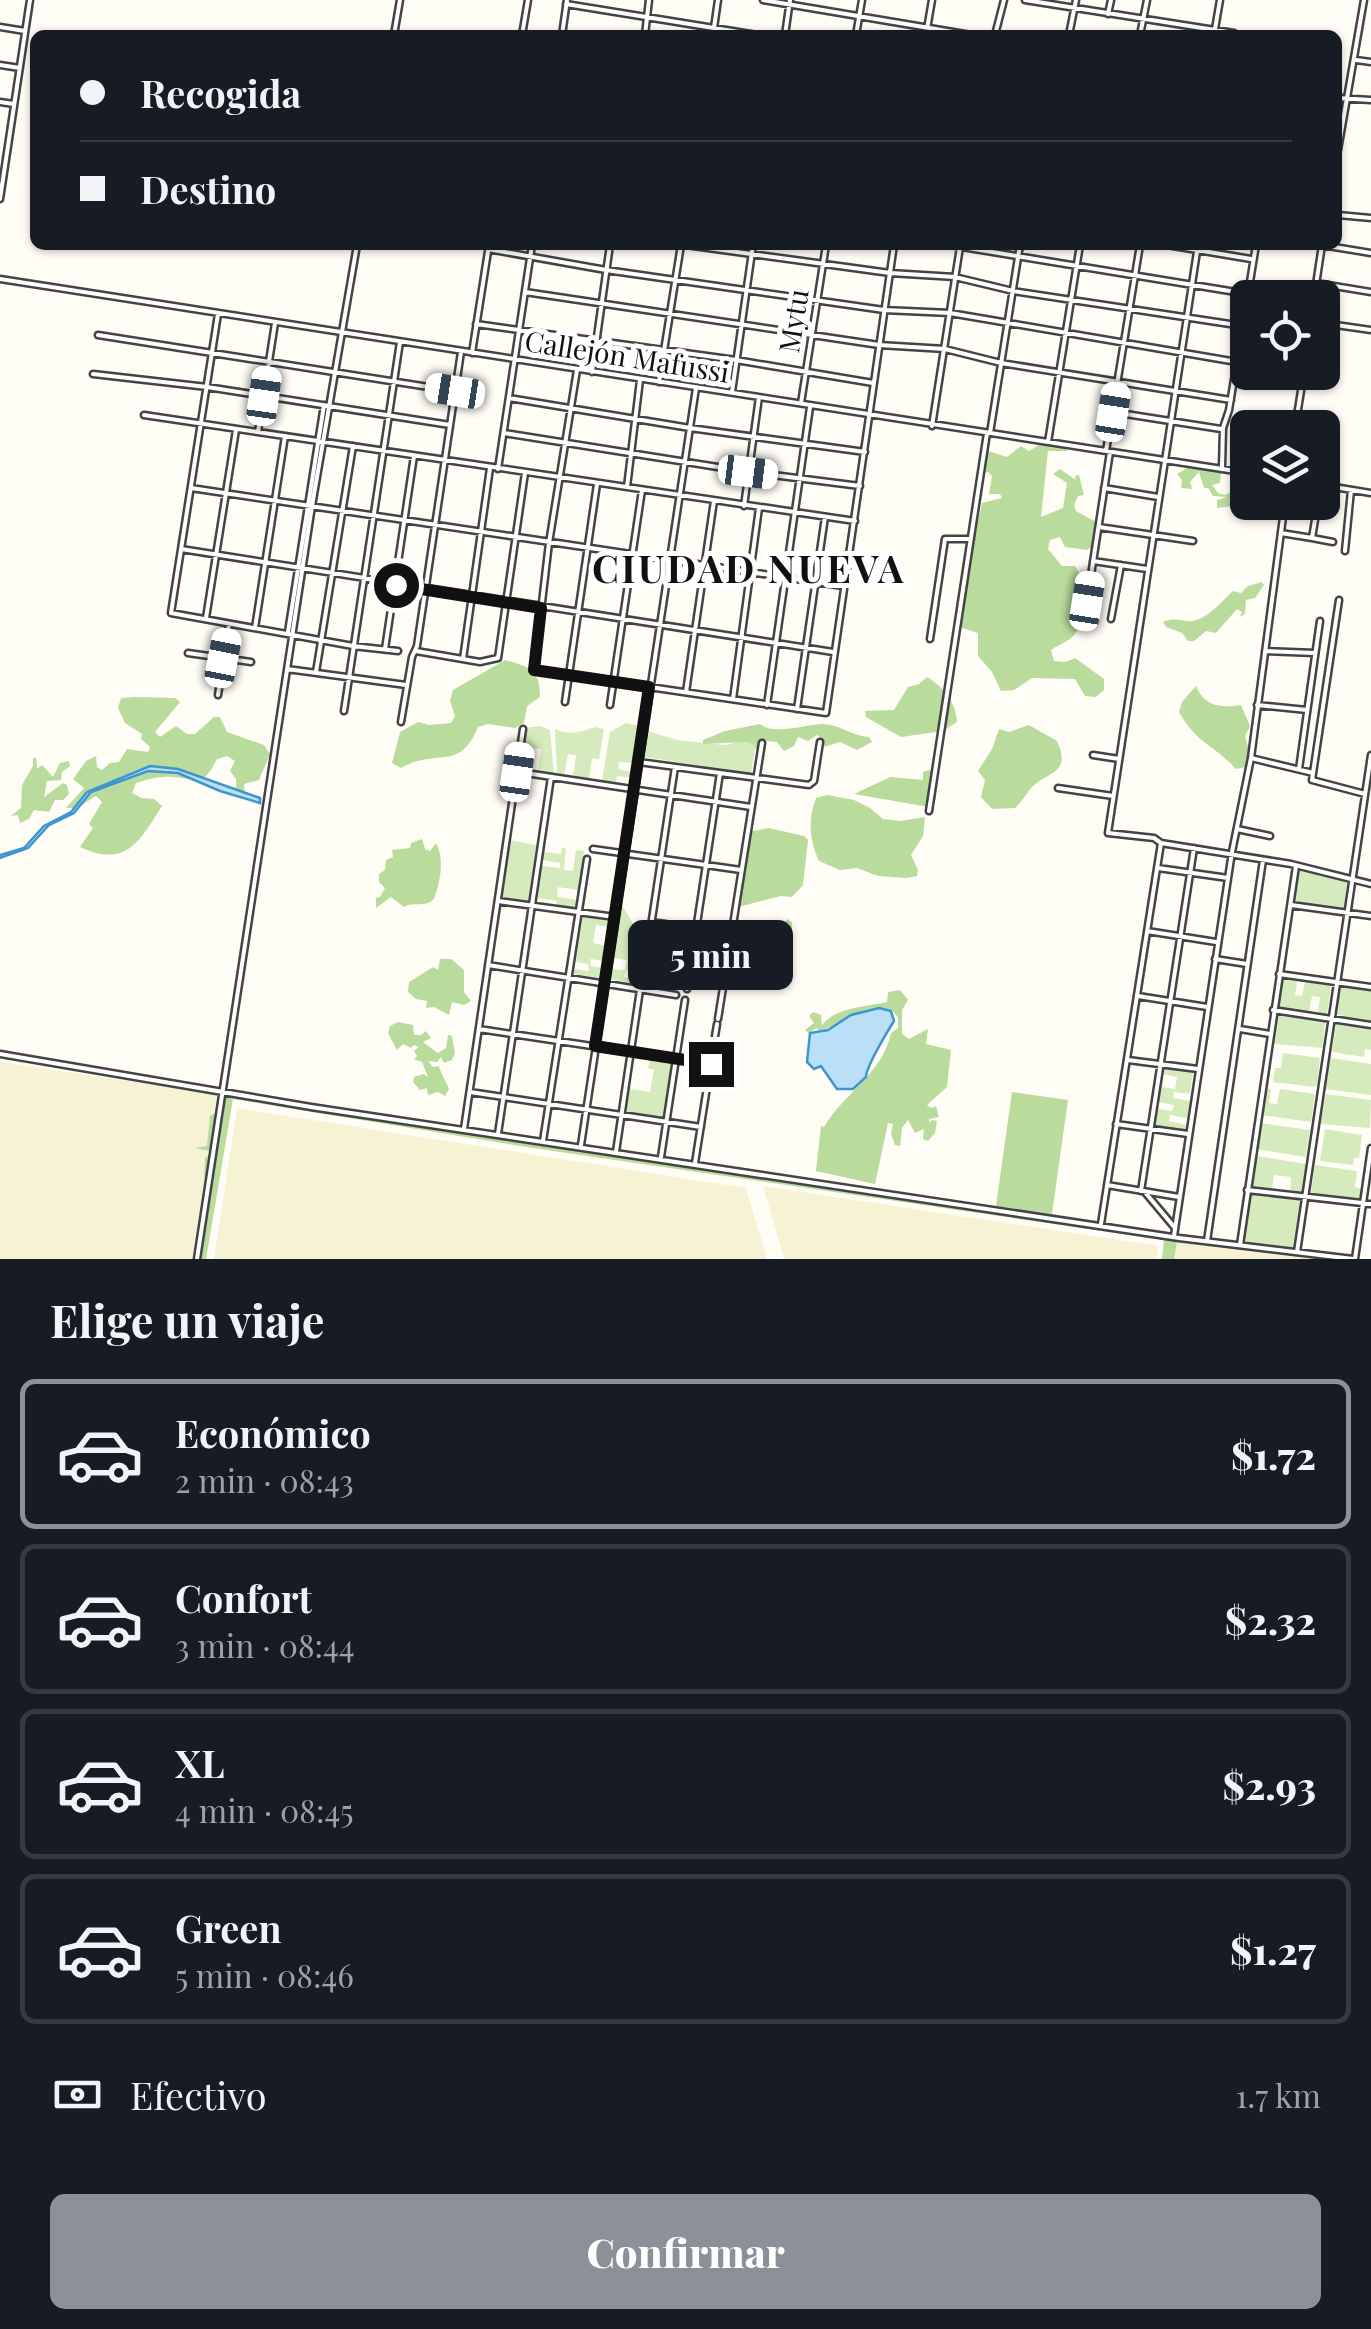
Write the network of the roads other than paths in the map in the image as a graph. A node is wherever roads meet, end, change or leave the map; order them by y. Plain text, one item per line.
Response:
1 (30, 0) edge
2 (400, 0) edge
3 (528, 0) edge
4 (649, 0) edge
5 (718, 0) edge
6 (763, 0) edge
7 (862, 0) edge
8 (932, 0) edge
9 (1004, 0) edge
10 (1025, 0) edge
11 (1076, 0) edge
12 (1111, 0) edge
13 (1147, 0) edge
14 (1220, 0) edge
15 (1364, 0) edge
16 (1039, 1) edge
17 (566, 2) edge
18 (790, 2) edge
19 (1074, 8) junction
20 (859, 14) junction
21 (1108, 14) junction
22 (648, 18) junction
23 (1143, 20) junction
24 (928, 26) junction
25 (0, 27) edge
26 (714, 28) junction
27 (395, 30) edge
28 (523, 30) edge
29 (563, 30) edge
30 (646, 30) edge
31 (726, 30) edge
32 (786, 30) edge
33 (857, 30) edge
34 (927, 30) edge
35 (947, 30) edge
36 (997, 30) edge
37 (1070, 30) edge
38 (1141, 30) edge
39 (1198, 30) edge
40 (1215, 30) edge
41 (25, 31) junction
42 (1355, 60) junction
43 (1371, 62) edge
44 (0, 65) edge
45 (20, 68) junction
46 (1342, 98) edge
47 (1347, 99) junction
48 (1371, 100) edge
49 (0, 102) edge
50 (14, 104) junction
51 (1342, 127) edge
52 (2, 175) edge
53 (0, 199) edge
54 (1342, 215) edge
55 (1371, 218) edge
56 (1342, 248) edge
57 (356, 250) edge
58 (488, 250) edge
59 (503, 250) edge
60 (531, 250) edge
61 (609, 250) edge
62 (683, 250) edge
63 (726, 250) edge
64 (752, 250) edge
65 (825, 250) edge
66 (893, 250) edge
67 (959, 250) edge
68 (979, 250) edge
69 (1019, 250) edge
70 (1079, 250) edge
71 (1139, 250) edge
72 (1198, 250) edge
73 (1211, 250) edge
74 (1255, 250) edge
75 (1321, 250) edge
76 (752, 253) junction
77 (1371, 253) edge
78 (530, 256) junction
79 (1018, 258) junction
80 (1253, 260) junction
81 (823, 263) junction
82 (1076, 267) junction
83 (606, 270) junction
84 (890, 273) junction
85 (1135, 276) junction
86 (956, 277) junction
87 (0, 279) edge
88 (676, 279) junction
89 (1250, 280) edge
90 (1316, 280) edge
91 (1192, 285) junction
92 (1340, 287) edge
93 (747, 288) junction
94 (1013, 291) junction
95 (1230, 291) edge
96 (525, 292) junction
97 (1371, 292) edge
98 (818, 299) junction
99 (1071, 300) junction
100 (602, 303) junction
101 (884, 310) junction
102 (1129, 310) junction
103 (950, 313) junction
104 (218, 314) junction
105 (670, 314) junction
106 (1186, 319) junction
107 (275, 323) junction
108 (476, 324) junction
109 (742, 324) junction
110 (1230, 324) edge
111 (1007, 325) junction
112 (1340, 326) edge
113 (1371, 330) edge
114 (519, 331) junction
115 (341, 334) junction
116 (1065, 334) junction
117 (98, 335) dead end
118 (811, 335) junction
119 (596, 340) junction
120 (400, 342) junction
121 (1124, 344) junction
122 (879, 345) junction
123 (944, 349) junction
124 (664, 350) junction
125 (212, 352) junction
126 (460, 352) junction
127 (1181, 353) junction
128 (472, 354) junction
129 (269, 360) junction
130 (516, 360) junction
131 (736, 360) junction
132 (1230, 361) edge
133 (1001, 362) junction
134 (334, 370) junction
135 (577, 370) junction
136 (806, 371) junction
137 (592, 372) junction
138 (1059, 372) junction
139 (92, 374) dead end
140 (640, 380) junction
141 (394, 381) junction
142 (659, 382) junction
143 (1118, 382) junction
144 (873, 383) junction
145 (207, 387) junction
146 (696, 388) junction
147 (1233, 390) edge
148 (455, 391) junction
149 (1175, 391) junction
150 (732, 392) junction
151 (264, 396) junction
152 (509, 398) junction
153 (759, 398) junction
154 (1231, 400) junction
155 (801, 403) junction
156 (326, 405) junction
157 (811, 405) junction
158 (570, 409) junction
159 (1113, 412) junction
160 (868, 414) junction
161 (144, 415) dead end
162 (389, 416) junction
163 (635, 419) junction
164 (1170, 423) junction
165 (201, 424) junction
166 (450, 425) junction
167 (932, 426) junction
168 (690, 428) junction
169 (1223, 428) junction
170 (236, 430) junction
171 (258, 432) junction
172 (504, 433) junction
173 (988, 433) junction
174 (285, 436) junction
175 (753, 438) junction
176 (320, 440) junction
177 (1048, 442) junction
178 (565, 443) junction
179 (805, 444) junction
180 (353, 446) junction
181 (383, 452) junction
182 (630, 452) junction
183 (865, 452) junction
184 (1108, 452) junction
185 (414, 456) junction
186 (684, 460) junction
187 (1164, 460) junction
188 (445, 461) junction
189 (490, 468) junction
190 (498, 469) junction
191 (1222, 470) junction
192 (1230, 471) edge
193 (748, 472) junction
194 (524, 473) junction
195 (560, 478) junction
196 (800, 479) junction
197 (597, 484) junction
198 (626, 487) junction
199 (861, 487) junction
200 (190, 488) junction
201 (1104, 488) junction
202 (1340, 488) edge
203 (642, 490) junction
204 (1352, 490) junction
205 (1371, 492) edge
206 (224, 494) junction
207 (679, 496) junction
208 (1158, 497) junction
209 (275, 501) junction
210 (714, 501) junction
211 (310, 506) junction
212 (744, 506) junction
213 (759, 508) junction
214 (343, 511) junction
215 (795, 514) junction
216 (374, 516) junction
217 (824, 517) junction
218 (404, 520) junction
219 (1283, 520) edge
220 (1315, 520) edge
221 (855, 521) junction
222 (435, 525) junction
223 (1098, 526) junction
224 (481, 532) junction
225 (1281, 534) junction
226 (1152, 536) junction
227 (515, 537) junction
228 (971, 538) junction
229 (1312, 538) junction
230 (1193, 541) dead end
231 (549, 542) junction
232 (1332, 542) dead end
233 (586, 548) junction
234 (181, 549) junction
235 (1345, 551) dead end
236 (216, 555) junction
237 (632, 555) junction
238 (1093, 560) junction
239 (668, 561) junction
240 (265, 562) junction
241 (1121, 565) junction
242 (300, 568) junction
243 (705, 568) junction
244 (1147, 569) junction
245 (332, 573) junction
246 (750, 574) junction
247 (786, 579) junction
248 (364, 580) junction
249 (815, 583) junction
250 (396, 585) junction
251 (845, 586) junction
252 (426, 590) junction
253 (472, 597) junction
254 (1340, 600) dead end
255 (1087, 601) dead end
256 (505, 602) junction
257 (541, 608) junction
258 (578, 614) junction
259 (206, 619) junction
260 (1111, 619) dead end
261 (622, 620) junction
262 (1320, 620) dead end
263 (229, 624) junction
264 (658, 626) junction
265 (255, 628) junction
266 (696, 632) junction
267 (290, 634) junction
268 (742, 639) junction
269 (930, 639) dead end
270 (321, 640) junction
271 (777, 645) junction
272 (353, 646) junction
273 (806, 648) junction
274 (386, 649) junction
275 (398, 650) dead end
276 (414, 651) junction
277 (1265, 651) junction
278 (834, 652) junction
279 (188, 653) dead end
280 (1315, 653) junction
281 (223, 658) junction
282 (463, 659) junction
283 (250, 662) dead end
284 (287, 669) junction
285 (316, 672) junction
286 (568, 675) junction
287 (349, 676) junction
288 (613, 682) junction
289 (407, 685) junction
290 (649, 687) junction
291 (686, 692) junction
292 (218, 694) dead end
293 (732, 700) junction
294 (565, 702) dead end
295 (767, 704) junction
296 (610, 705) dead end
297 (1257, 705) junction
298 (797, 709) junction
299 (1307, 710) junction
300 (344, 711) dead end
301 (401, 722) dead end
302 (523, 729) dead end
303 (820, 742) dead end
304 (762, 743) dead end
305 (1093, 755) dead end
306 (1371, 755) edge
307 (1252, 758) junction
308 (1118, 759) junction
309 (638, 762) junction
310 (675, 767) junction
311 (1299, 769) junction
312 (517, 772) junction
313 (720, 773) junction
314 (1313, 773) junction
315 (555, 778) junction
316 (756, 778) junction
317 (1058, 788) dead end
318 (634, 790) junction
319 (1365, 794) junction
320 (670, 795) junction
321 (1113, 796) junction
322 (716, 802) junction
323 (751, 807) junction
324 (930, 811) dead end
325 (1237, 829) junction
326 (1270, 836) dead end
327 (1161, 843) junction
328 (1194, 848) junction
329 (594, 849) dead end
330 (624, 854) junction
331 (1231, 854) junction
332 (586, 859) dead end
333 (661, 859) junction
334 (1263, 859) junction
335 (706, 865) junction
336 (1296, 866) junction
337 (1157, 868) junction
338 (742, 870) junction
339 (1190, 872) junction
340 (1228, 878) junction
341 (1351, 880) junction
342 (1371, 884) edge
343 (498, 901) junction
344 (1290, 905) junction
345 (532, 906) junction
346 (578, 912) junction
347 (1346, 912) junction
348 (1371, 916) edge
349 (615, 918) junction
350 (652, 922) junction
351 (696, 929) junction
352 (1147, 931) junction
353 (731, 934) junction
354 (1181, 936) junction
355 (649, 939) dead end
356 (1218, 942) junction
357 (645, 956) dead end
358 (1215, 959) junction
359 (488, 964) junction
360 (1248, 964) junction
361 (522, 970) junction
362 (1279, 974) junction
363 (568, 977) junction
364 (1336, 982) junction
365 (605, 983) junction
366 (1371, 987) edge
367 (641, 989) junction
368 (687, 989) dead end
369 (676, 994) dead end
370 (1136, 996) junction
371 (685, 1000) dead end
372 (1171, 1001) junction
373 (1208, 1007) junction
374 (1274, 1010) junction
375 (1331, 1019) junction
376 (1371, 1025) edge
377 (479, 1029) junction
378 (1238, 1029) junction
379 (513, 1034) junction
380 (1270, 1034) junction
381 (559, 1041) junction
382 (595, 1046) junction
383 (632, 1052) junction
384 (0, 1054) edge
385 (676, 1059) junction
386 (1126, 1060) junction
387 (711, 1064) junction
388 (1161, 1064) junction
389 (1198, 1069) junction
390 (222, 1090) junction
391 (470, 1092) junction
392 (504, 1097) junction
393 (549, 1104) junction
394 (586, 1110) junction
395 (622, 1115) junction
396 (667, 1122) junction
397 (1116, 1124) junction
398 (701, 1127) junction
399 (464, 1129) junction
400 (1151, 1129) junction
401 (498, 1134) junction
402 (1188, 1134) junction
403 (544, 1141) junction
404 (580, 1147) junction
405 (1371, 1148) edge
406 (616, 1152) junction
407 (661, 1158) junction
408 (695, 1163) junction
409 (1370, 1165) edge
410 (1107, 1185) junction
411 (1248, 1190) junction
412 (1142, 1191) junction
413 (1180, 1196) junction
414 (1305, 1196) junction
415 (1363, 1203) junction
416 (1371, 1204) edge
417 (1101, 1225) junction
418 (1175, 1228) junction
419 (1174, 1236) junction
420 (1206, 1241) junction
421 (1240, 1245) junction
422 (1297, 1252) junction
423 (198, 1259) edge
424 (1354, 1259) edge

1 - 41 street
2 - 27 street
3 - 28 street
4 - 22 street
5 - 26 street
6 - 18 street
7 - 20 street
8 - 24 street
9 - 36 street
10 - 16 street
11 - 19 street
12 - 21 street
13 - 23 street
14 - 40 street
15 - 42 street
16 - 19 street
17 - 22 street
17 - 29 street
18 - 20 street
18 - 32 street
19 - 21 street
19 - 37 street
20 - 24 street
20 - 33 street
21 - 23 street
22 - 26 street
22 - 30 street
23 - 38 street
23 - 39 street
24 - 34 street
24 - 35 street
25 - 41 street
26 - 31 street
41 - 45 street
42 - 43 street
42 - 47 street
44 - 45 street
45 - 50 street
46 - 47 street
47 - 48 street
47 - 51 street
49 - 50 street
50 - 52 street
52 - 53 street
54 - 55 street
56 - 77 street
57 - 115 street
58 - 108 street
59 - 78 street
60 - 78 street
61 - 83 street
62 - 88 street
63 - 76 street
64 - 76 street
65 - 81 street, Mytu
66 - 84 street
67 - 86 street
68 - 79 street
69 - 79 street
70 - 82 street
71 - 85 street
72 - 91 street
73 - 80 street
74 - 80 street
75 - 90 street
76 - 81 street
76 - 93 street
78 - 83 street
78 - 96 street
79 - 82 street
79 - 94 street
80 - 89 street
81 - 84 street
81 - 98 street, Mytu
82 - 85 street
82 - 99 street
83 - 88 street
83 - 100 street
84 - 86 street
84 - 101 street
85 - 91 street
85 - 102 street
86 - 94 street
86 - 103 street
87 - 104 street, Callejón Mafussi
88 - 93 street
88 - 105 street
91 - 95 street
91 - 106 street
92 - 97 street
93 - 98 street
93 - 109 street
94 - 99 street
94 - 111 street
96 - 100 street
96 - 114 street
98 - 101 street
98 - 118 street, Mytu
99 - 102 street
99 - 116 street
100 - 105 street
100 - 119 street
101 - 103 street
101 - 122 street
102 - 106 street
102 - 121 street
103 - 111 street
103 - 123 street
104 - 107 street, Callejón Mafussi
104 - 125 street
105 - 109 street
105 - 124 street
106 - 110 street
106 - 127 street
107 - 115 street, Callejón Mafussi
107 - 129 street
108 - 114 street
108 - 128 street
109 - 118 street
109 - 131 street
111 - 116 street
111 - 133 street
112 - 113 street
114 - 119 street
114 - 130 street
115 - 120 street, Callejón Mafussi
115 - 134 street
116 - 121 street
116 - 138 street
117 - 125 street
118 - 122 street
118 - 136 street, Mytu
119 - 124 street
119 - 137 street
120 - 126 street, Callejón Mafussi
120 - 141 street
121 - 127 street
121 - 143 street
122 - 123 street
122 - 144 street
123 - 133 street
123 - 167 street
124 - 131 street
124 - 142 street
125 - 129 street
125 - 145 street
126 - 128 street, Callejón Mafussi
126 - 148 street
127 - 132 street
127 - 149 street
128 - 130 street, Callejón Mafussi
129 - 134 street
129 - 151 street
130 - 135 street, Callejón Mafussi
130 - 152 street
131 - 136 street
131 - 150 street
133 - 138 street
133 - 173 street
134 - 141 street
134 - 156 street
135 - 137 street, Callejón Mafussi
135 - 158 street
136 - 144 street
136 - 155 street, Mytu
137 - 140 street, Callejón Mafussi
138 - 143 street
138 - 177 street
139 - 145 street
140 - 142 street, Callejón Mafussi
140 - 163 street
141 - 148 street
141 - 162 street
142 - 146 street, Callejón Mafussi
143 - 149 street
143 - 159 street
144 - 160 street
145 - 151 street
145 - 165 street
146 - 150 street, Callejón Mafussi
146 - 168 street
147 - 154 street
148 - 166 street
149 - 154 street
149 - 164 street
150 - 153 street, Callejón Mafussi
151 - 156 street
151 - 171 street
152 - 158 street
152 - 172 street
153 - 155 street, Callejón Mafussi
153 - 175 street
154 - 169 street
155 - 157 street, Callejón Mafussi
156 - 162 street
156 - 176 street
157 - 160 street, Callejón Mafussi
157 - 179 street
158 - 163 street
158 - 178 street
159 - 164 street
159 - 184 street
160 - 167 street, Callejón Mafussi
160 - 183 street
161 - 165 street
162 - 166 street
162 - 181 street
163 - 168 street
163 - 182 street
164 - 169 street
164 - 187 street
165 - 170 street
165 - 200 street
166 - 188 street
167 - 173 street, Callejón Mafussi
168 - 175 street
168 - 186 street
169 - 191 street
170 - 171 street
170 - 206 street
171 - 174 street
172 - 178 street
172 - 190 street
173 - 177 street, Callejón Mafussi
173 - 228 street
174 - 176 street
174 - 209 street
175 - 179 street
175 - 193 street
176 - 180 street
176 - 211 street
177 - 184 street, Callejón Mafussi
178 - 182 street
178 - 195 street
179 - 183 street
179 - 196 street
180 - 181 street
180 - 214 street
181 - 185 street
181 - 216 street
182 - 186 street
182 - 198 street
183 - 199 street
184 - 187 street, Callejón Mafussi
184 - 201 street
185 - 188 street
185 - 218 street
186 - 193 street
186 - 207 street
187 - 191 street, Callejón Mafussi
187 - 208 street
188 - 189 street
188 - 222 street
189 - 190 street
189 - 224 street
190 - 194 street
191 - 192 street, Callejón Mafussi
193 - 196 street
193 - 212 street
194 - 195 street
194 - 227 street
195 - 197 street
195 - 231 street
196 - 199 street
196 - 215 street
197 - 198 street
197 - 233 street
198 - 203 street
199 - 221 street
200 - 206 street
200 - 234 street
201 - 208 street
201 - 223 street
202 - 204 street
203 - 207 street
203 - 237 street
204 - 205 street
204 - 235 street
206 - 209 street
206 - 236 street
207 - 210 street
207 - 239 street
208 - 226 street
209 - 211 street
209 - 240 street
210 - 212 street
210 - 243 street
211 - 214 street
211 - 242 street
212 - 213 street
213 - 215 street
213 - 246 street
214 - 216 street
214 - 245 street
215 - 217 street
215 - 247 street
216 - 218 street
216 - 248 street
217 - 221 street
217 - 249 street
218 - 222 street
218 - 250 street
219 - 225 street
220 - 229 street
221 - 251 street
222 - 224 street
222 - 252 street
223 - 226 street
223 - 238 street
224 - 227 street
224 - 253 street
225 - 229 street
225 - 277 street
226 - 230 street
226 - 244 street
227 - 231 street
227 - 256 street
228 - 269 street
228 - 324 street
229 - 232 street
231 - 233 street
231 - 257 street
233 - 237 street
233 - 258 street
234 - 236 street
234 - 259 street
236 - 240 street
236 - 259 street
237 - 239 street
237 - 261 street
238 - 241 street
238 - 255 street
239 - 243 street
239 - 264 street
240 - 242 street
240 - 265 street
241 - 244 street
241 - 260 street
242 - 245 street
242 - 267 street
243 - 246 street
243 - 266 street
244 - 308 street
245 - 248 street
245 - 270 street
246 - 247 street
246 - 268 street
247 - 249 street
247 - 271 street
248 - 250 street
248 - 272 street
249 - 251 street
249 - 273 street
250 - 252 street
250 - 274 street
251 - 278 street
252 - 253 street
252 - 276 street
253 - 256 street
253 - 282 street
254 - 314 street
256 - 257 street
256 - 282 street
257 - 258 street
257 - 286 street
258 - 261 street
258 - 286 street
259 - 263 street
261 - 264 street
261 - 288 street
262 - 280 street
263 - 265 street
263 - 281 street
264 - 266 street
264 - 290 street
265 - 267 street
266 - 268 street
266 - 291 street
267 - 270 street
267 - 284 street
268 - 271 street
268 - 293 street
270 - 272 street
270 - 285 street
271 - 273 street
271 - 295 street
272 - 274 street
272 - 287 street
273 - 278 street
273 - 298 street
274 - 275 street
276 - 282 street
276 - 289 street
277 - 280 street
277 - 297 street
278 - 298 street
279 - 281 street
280 - 299 street
281 - 283 street
281 - 292 street
284 - 285 street
284 - 390 street
285 - 287 street
286 - 288 street
286 - 294 street
287 - 289 street
287 - 300 street
288 - 290 street
288 - 296 street
289 - 301 street
290 - 291 street
290 - 309 street
291 - 293 street
293 - 295 street
295 - 298 street
297 - 299 street
297 - 307 street
299 - 311 street
302 - 312 street
303 - 316 street
304 - 316 street
305 - 308 street
306 - 319 street
307 - 311 street
307 - 325 street
308 - 321 street
309 - 310 street
309 - 318 street
310 - 313 street
310 - 320 street
311 - 314 street
312 - 315 street
312 - 343 street
313 - 316 street
313 - 322 street
314 - 319 street
315 - 318 street
315 - 345 street
316 - 323 street
317 - 321 street
318 - 320 street
318 - 330 street
319 - 341 street
320 - 322 street
320 - 333 street
321 - 327 street
322 - 323 street
322 - 335 street
323 - 338 street
325 - 326 street
325 - 331 street
327 - 328 street
327 - 337 street
328 - 331 street
328 - 339 street
329 - 330 street
330 - 333 street
330 - 349 street
331 - 334 street
331 - 340 street
332 - 346 street
333 - 335 street
333 - 350 street
334 - 336 street
334 - 360 street
335 - 338 street
335 - 351 street
336 - 341 street
336 - 344 street
337 - 339 street
337 - 352 street
338 - 353 street
339 - 340 street
339 - 354 street
340 - 356 street
341 - 342 street
341 - 347 street
343 - 345 street
343 - 359 street
344 - 347 street
344 - 362 street
345 - 346 street
345 - 361 street
346 - 349 street
346 - 363 street
347 - 348 street
347 - 364 street
349 - 365 street
350 - 351 street
350 - 355 street
351 - 353 street
351 - 368 street
352 - 354 street
352 - 370 street
353 - 387 street
354 - 356 street
354 - 372 street
356 - 358 street
357 - 367 street
358 - 360 street
358 - 373 street
359 - 361 street
359 - 377 street
360 - 378 street
361 - 363 street
361 - 379 street
362 - 364 street
362 - 374 street
363 - 365 street
363 - 381 street
364 - 366 street
364 - 375 street
365 - 367 street
365 - 382 street
367 - 369 street
367 - 383 street
370 - 372 street
370 - 386 street
371 - 385 street
372 - 373 street
372 - 388 street
373 - 389 street
374 - 375 street
374 - 380 street
375 - 376 street
375 - 414 street
377 - 379 street
377 - 391 street
378 - 380 street
378 - 420 street
379 - 381 street
379 - 392 street
380 - 411 street
381 - 382 street
381 - 393 street
382 - 383 street
382 - 394 street
383 - 385 street
383 - 395 street
384 - 390 street
385 - 387 street
385 - 396 street
386 - 388 street
386 - 397 street
387 - 398 street
388 - 389 street
388 - 400 street
389 - 402 street
390 - 399 street
390 - 423 street
391 - 392 street
391 - 399 street
392 - 393 street
392 - 401 street
393 - 394 street
393 - 403 street
394 - 395 street
394 - 404 street
395 - 396 street
395 - 406 street
396 - 398 street
396 - 407 street
397 - 400 street
397 - 410 street
398 - 408 street
399 - 401 street
400 - 402 street
400 - 412 street
401 - 403 street
402 - 413 street
403 - 404 street
404 - 406 street
405 - 409 street
406 - 407 street
407 - 408 street
408 - 417 street
409 - 415 street
410 - 412 street
410 - 417 street
411 - 414 street
411 - 421 street
412 - 413 street
412 - 418 street
413 - 418 street
414 - 415 street
414 - 422 street
415 - 416 street
415 - 424 street
417 - 419 street
418 - 419 street
419 - 420 street
420 - 421 street
421 - 422 street
422 - 424 street

